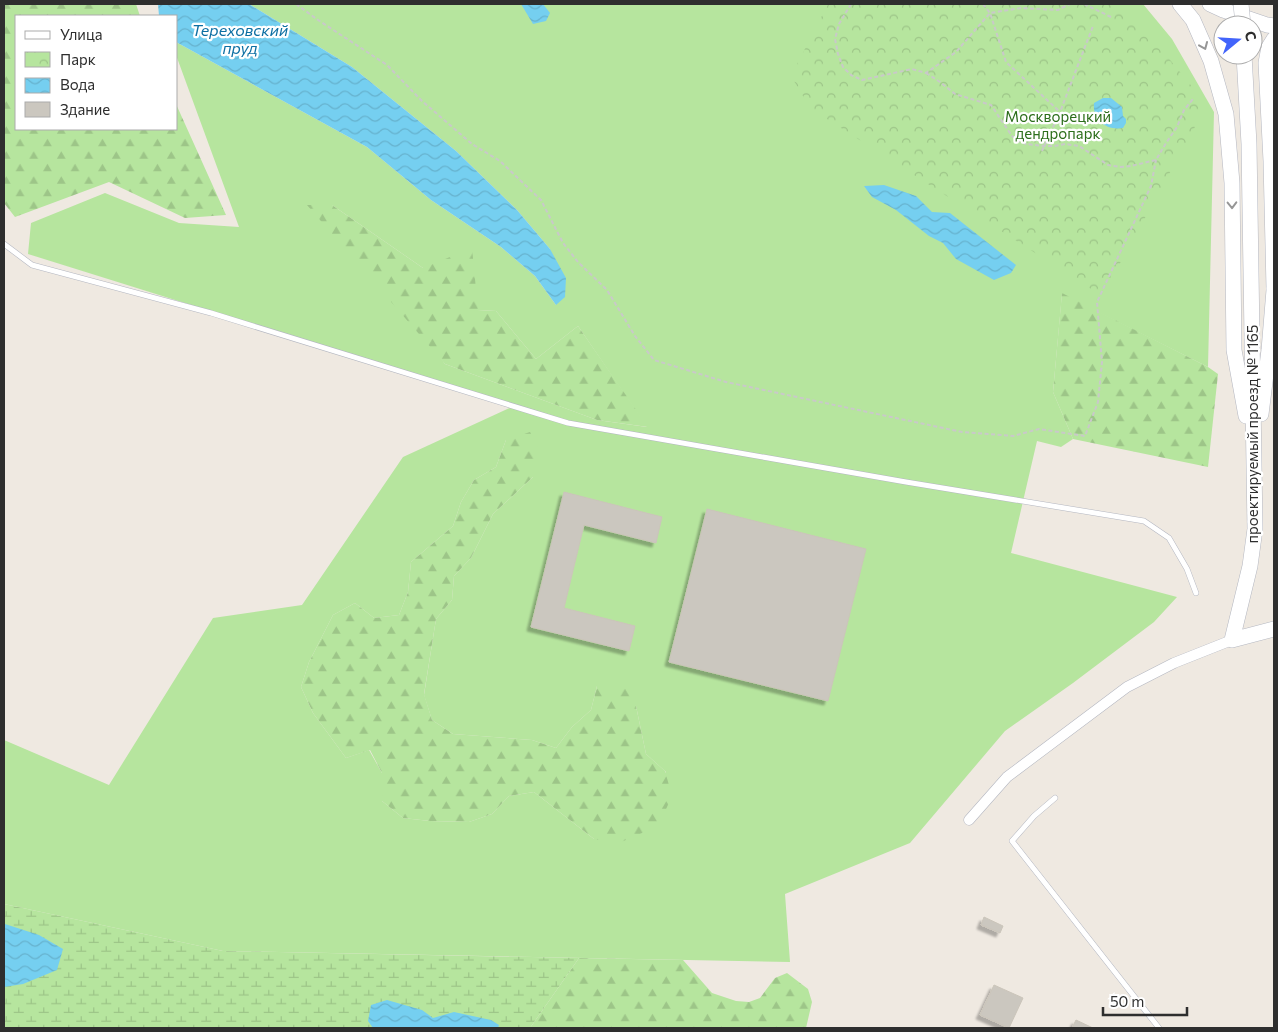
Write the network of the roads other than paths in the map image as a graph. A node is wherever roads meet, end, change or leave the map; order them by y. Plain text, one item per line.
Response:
1 (1180, 4) edge
2 (1210, 4) edge
3 (1274, 26) edge
4 (1274, 39) edge
5 (1245, 65) edge
6 (4, 244) edge
7 (1274, 289) edge
8 (1254, 467) junction
9 (1196, 593) dead end
10 (1274, 629) edge
11 (1232, 640) junction
12 (1055, 798) dead end
13 (969, 820) dead end
14 (1158, 1028) edge

1 -> 8 street
2 - 3 street
4 - 7 street
5 - 8 street, проектируемый проезд № 1165
6 - 9 lane
7 - 8 street
8 - 11 street, проектируемый проезд № 1165
10 - 11 street
11 - 13 street
12 - 14 lane

